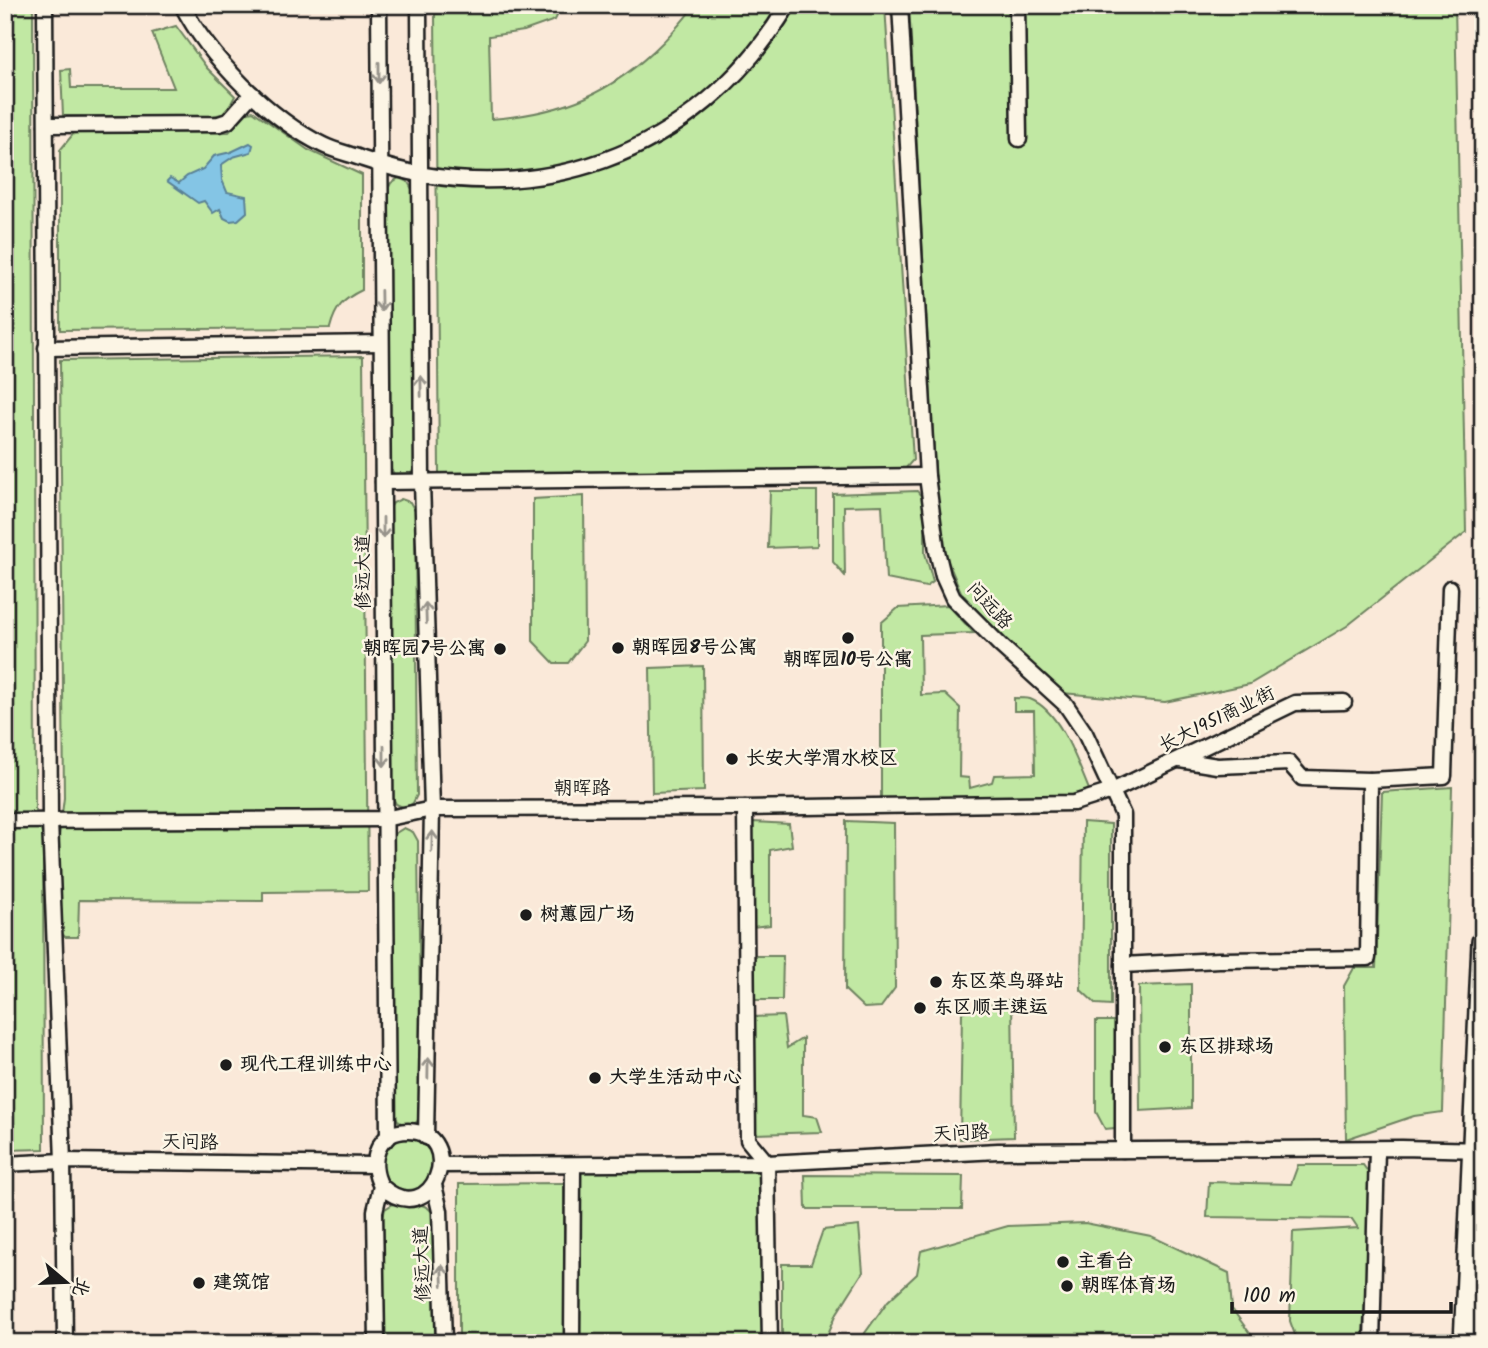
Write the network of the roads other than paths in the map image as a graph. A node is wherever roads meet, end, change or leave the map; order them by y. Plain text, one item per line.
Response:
1 (45, 5) edge
2 (182, 5) edge
3 (379, 5) edge
4 (419, 5) edge
5 (788, 5) edge
6 (900, 5) edge
7 (1017, 5) edge
8 (252, 94) junction
9 (46, 125) junction
10 (1019, 139) dead end
11 (380, 165) junction
12 (419, 175) junction
13 (382, 343) junction
14 (46, 348) junction
15 (927, 476) junction
16 (383, 482) junction
17 (422, 482) junction
18 (1450, 588) dead end
19 (1344, 702) dead end
20 (1180, 760) junction
21 (1370, 780) junction
22 (1112, 791) junction
23 (745, 808) junction
24 (432, 809) junction
25 (384, 819) junction
26 (5, 821) edge
27 (50, 821) junction
28 (1483, 943) edge
29 (1123, 965) junction
30 (426, 1136) junction
31 (388, 1138) junction
32 (1377, 1149) junction
33 (1123, 1150) junction
34 (1478, 1150) edge
35 (63, 1161) junction
36 (767, 1163) junction
37 (5, 1164) edge
38 (374, 1165) junction
39 (441, 1165) junction
40 (573, 1165) junction
41 (434, 1185) junction
42 (381, 1186) junction
43 (1483, 1318) edge
44 (65, 1343) edge
45 (377, 1343) edge
46 (444, 1343) edge
47 (572, 1343) edge
48 (770, 1343) edge
49 (1372, 1343) edge
50 (1465, 1343) edge
51 (1482, 1343) edge

1 - 9 street
2 - 8 street
3 -> 11 street, 修远大道
4 - 12 street
5 - 12 street
6 - 15 street, 问远路
7 - 10 street
8 - 9 street
8 - 11 street
9 - 14 street
11 - 12 street
11 -> 13 street, 修远大道
17 -> 12 street
13 - 14 street
13 - 16 street, 修远大道
14 - 27 street
15 - 17 street
15 - 22 street, 问远路
16 - 17 street
16 -> 25 street, 修远大道
24 -> 17 street
18 - 21 street
19 - 20 street, 长大1951商业街
20 - 21 street
20 - 22 street, 长大1951商业街
21 - 29 street
22 - 23 street, 朝晖路
22 - 29 street, 问远路
23 - 24 street, 朝晖路
23 - 36 street
24 - 25 street, 朝晖路
30 -> 24 street
25 - 27 street, 朝晖路
25 - 31 street, 修远大道
26 - 27 street, 朝晖路
27 - 35 street
28 - 34 main road
29 - 33 street, 问远路
30 - 31 street
30 - 39 street
31 - 38 street, 修远大道
32 - 33 street, 天问路
32 - 34 street, 天问路
32 - 49 street
33 - 36 street, 天问路
34 - 50 main road
35 - 37 street, 天问路
35 - 38 street, 天问路
35 - 44 street
36 - 40 street, 天问路
36 - 48 street
38 - 42 street
39 - 40 street, 天问路
39 - 41 street, 修远大道
40 - 47 street
41 - 42 street, 修远大道
46 -> 41 street, 修远大道
42 - 45 street
43 - 51 main road

